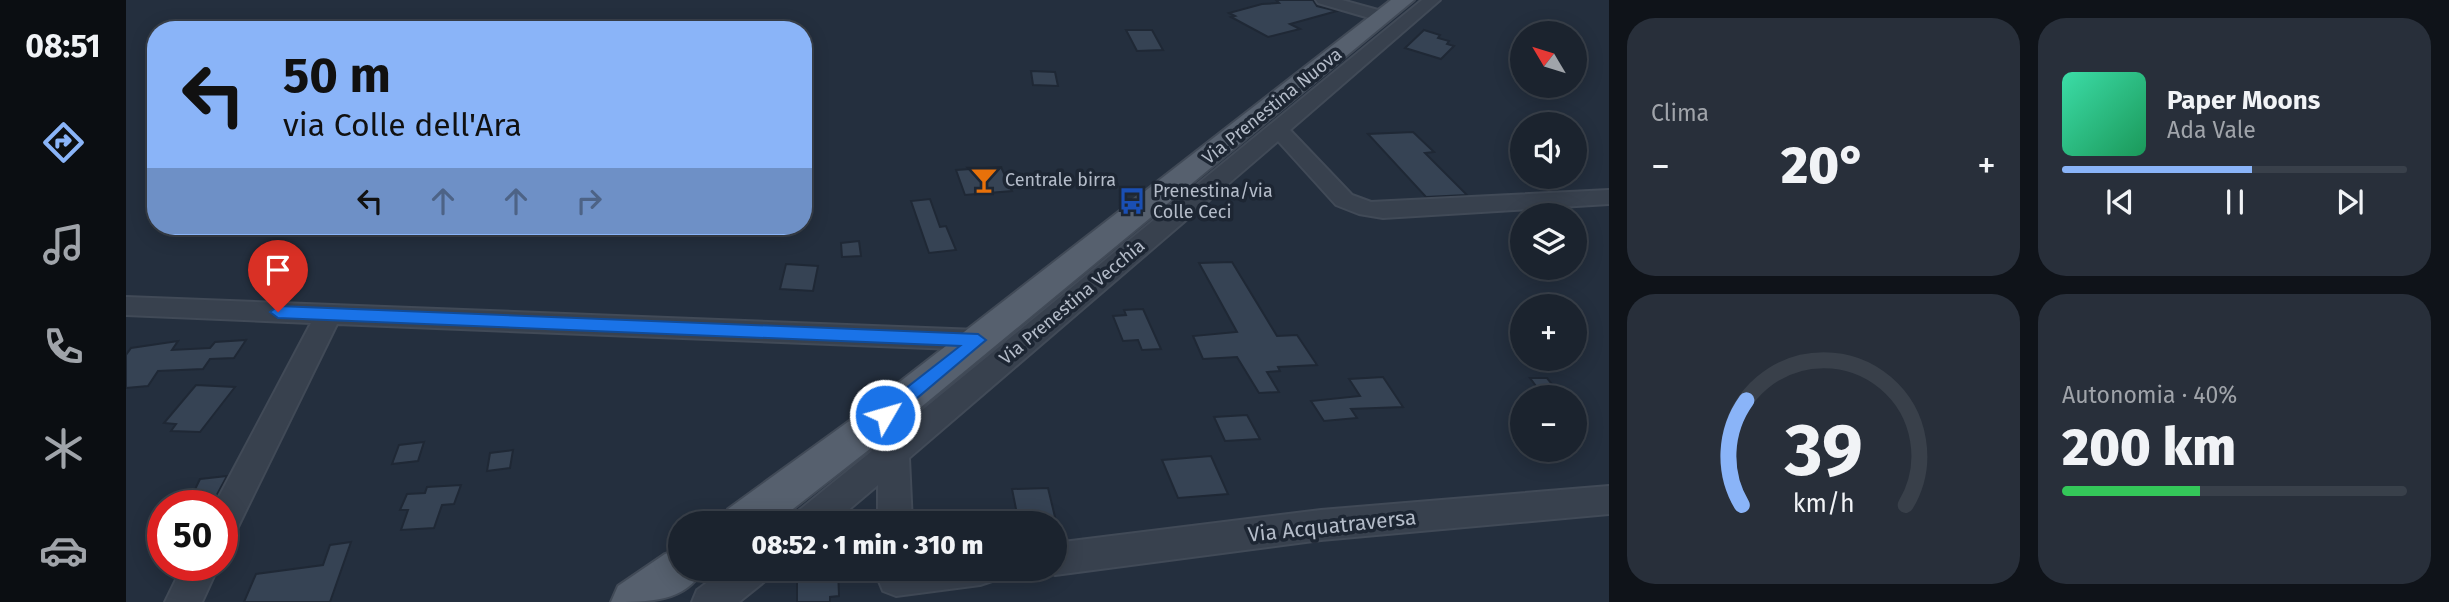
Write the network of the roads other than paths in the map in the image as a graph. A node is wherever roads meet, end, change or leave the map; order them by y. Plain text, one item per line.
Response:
1 (1324, 0) edge
2 (1432, 0) edge
3 (1394, 9) edge
4 (1278, 129) junction
5 (1609, 197) edge
6 (126, 306) edge
7 (329, 314) junction
8 (978, 340) junction
9 (880, 441) junction
10 (238, 493) edge
11 (1609, 500) edge
12 (763, 511) edge
13 (819, 511) edge
14 (893, 511) edge
15 (1067, 557) edge
16 (668, 578) edge
17 (194, 581) edge
18 (737, 581) edge
19 (183, 602) edge
20 (634, 602) edge
21 (710, 602) edge

1 - 3 street
2 - 4 street, Via Prenestina Vecchia
3 - 8 main road, Via Prenestina Nuova
4 - 5 street
4 - 9 street, Via Prenestina Vecchia
6 - 7 street
7 - 8 street
7 - 10 street
8 - 9 main road, Via Prenestina Nuova
9 - 12 main road, Via Prenestina Nuova
9 - 13 street, Via Prenestina Vecchia
9 - 14 street
11 - 15 street, Via Acquatraversa
16 - 20 main road
17 - 19 street
18 - 21 street

